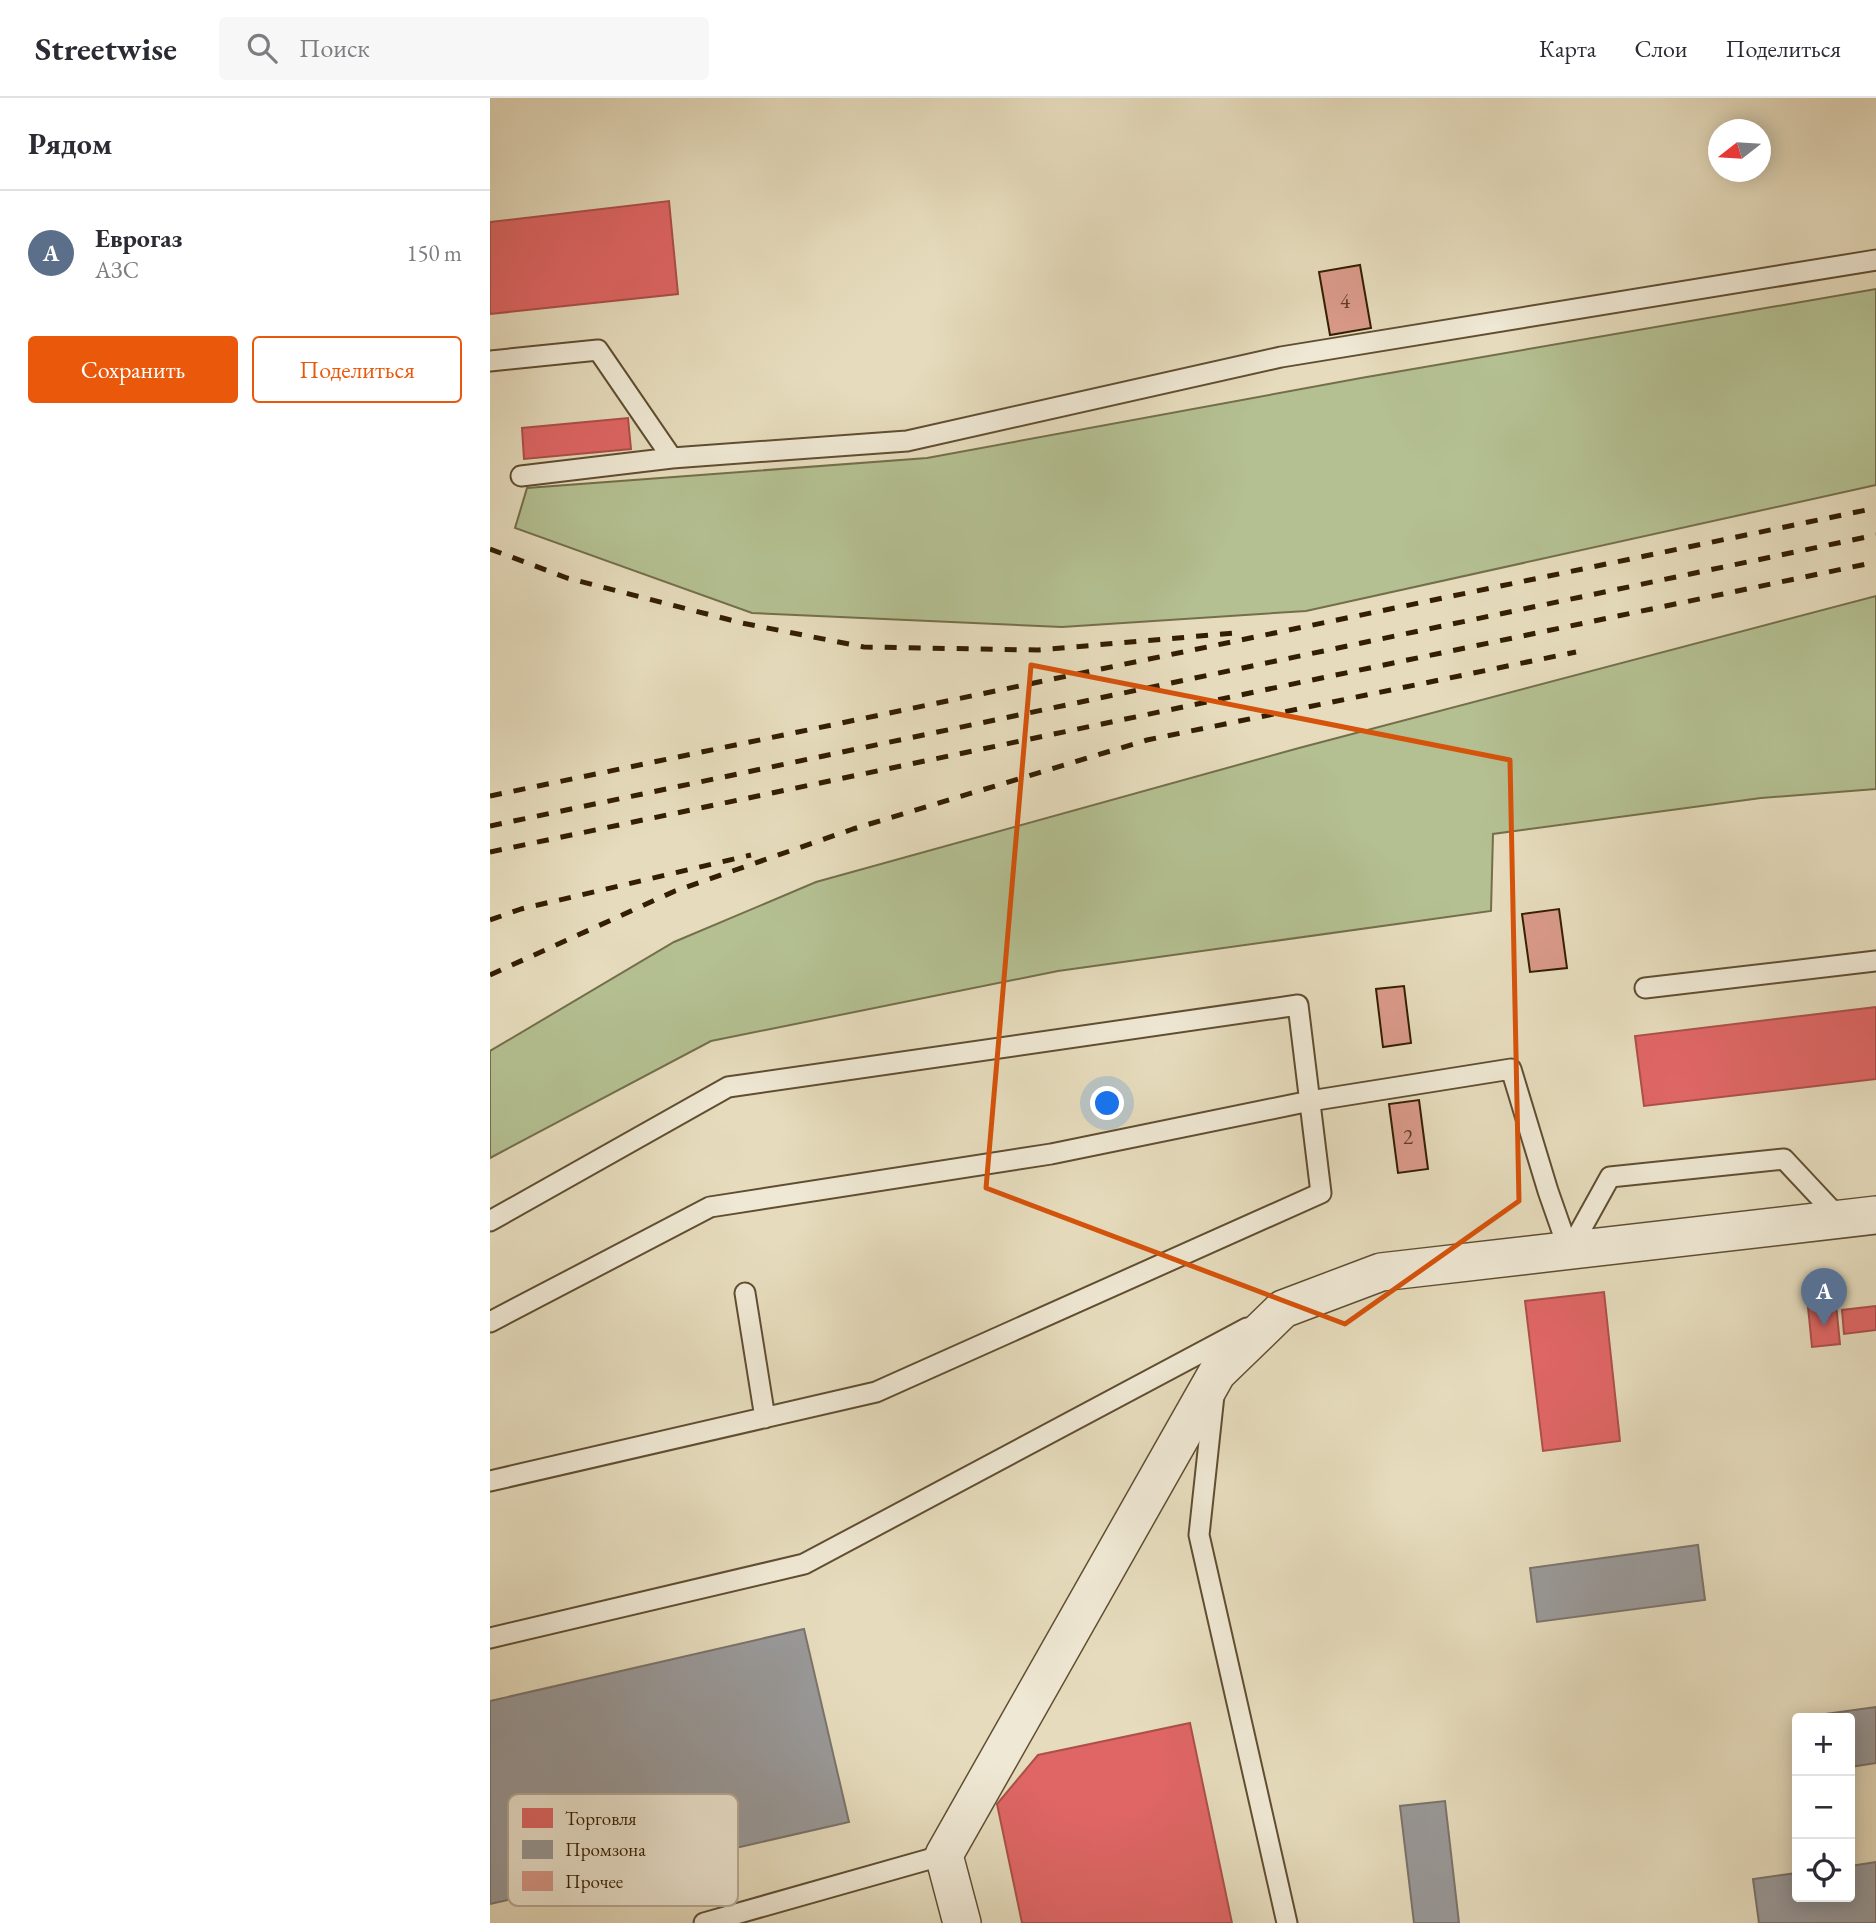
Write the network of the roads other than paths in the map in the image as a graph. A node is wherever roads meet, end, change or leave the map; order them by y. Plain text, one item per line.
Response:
1 (1876, 260) edge
2 (490, 361) edge
3 (672, 458) junction
4 (521, 476) dead end
5 (1876, 961) edge
6 (1645, 988) dead end
7 (1310, 1101) junction
8 (1876, 1215) edge
9 (1840, 1220) junction
10 (490, 1221) edge
11 (1569, 1251) junction
12 (745, 1293) dead end
13 (1283, 1309) junction
14 (490, 1322) edge
15 (1217, 1373) junction
16 (765, 1418) junction
17 (490, 1481) edge
18 (490, 1638) edge
19 (944, 1855) junction
20 (704, 1923) edge
21 (962, 1923) edge
22 (1287, 1923) edge

1 - 3 lane
2 - 3 lane
3 - 4 lane
5 - 6 lane
7 - 10 lane
7 - 11 lane
7 - 14 lane
7 - 16 lane
8 - 9 street
9 - 11 street
9 - 11 lane
11 - 13 street
12 - 16 lane
13 - 15 street
13 - 18 lane
15 - 19 street
15 - 22 lane
16 - 17 lane
19 - 20 lane
19 - 21 street

